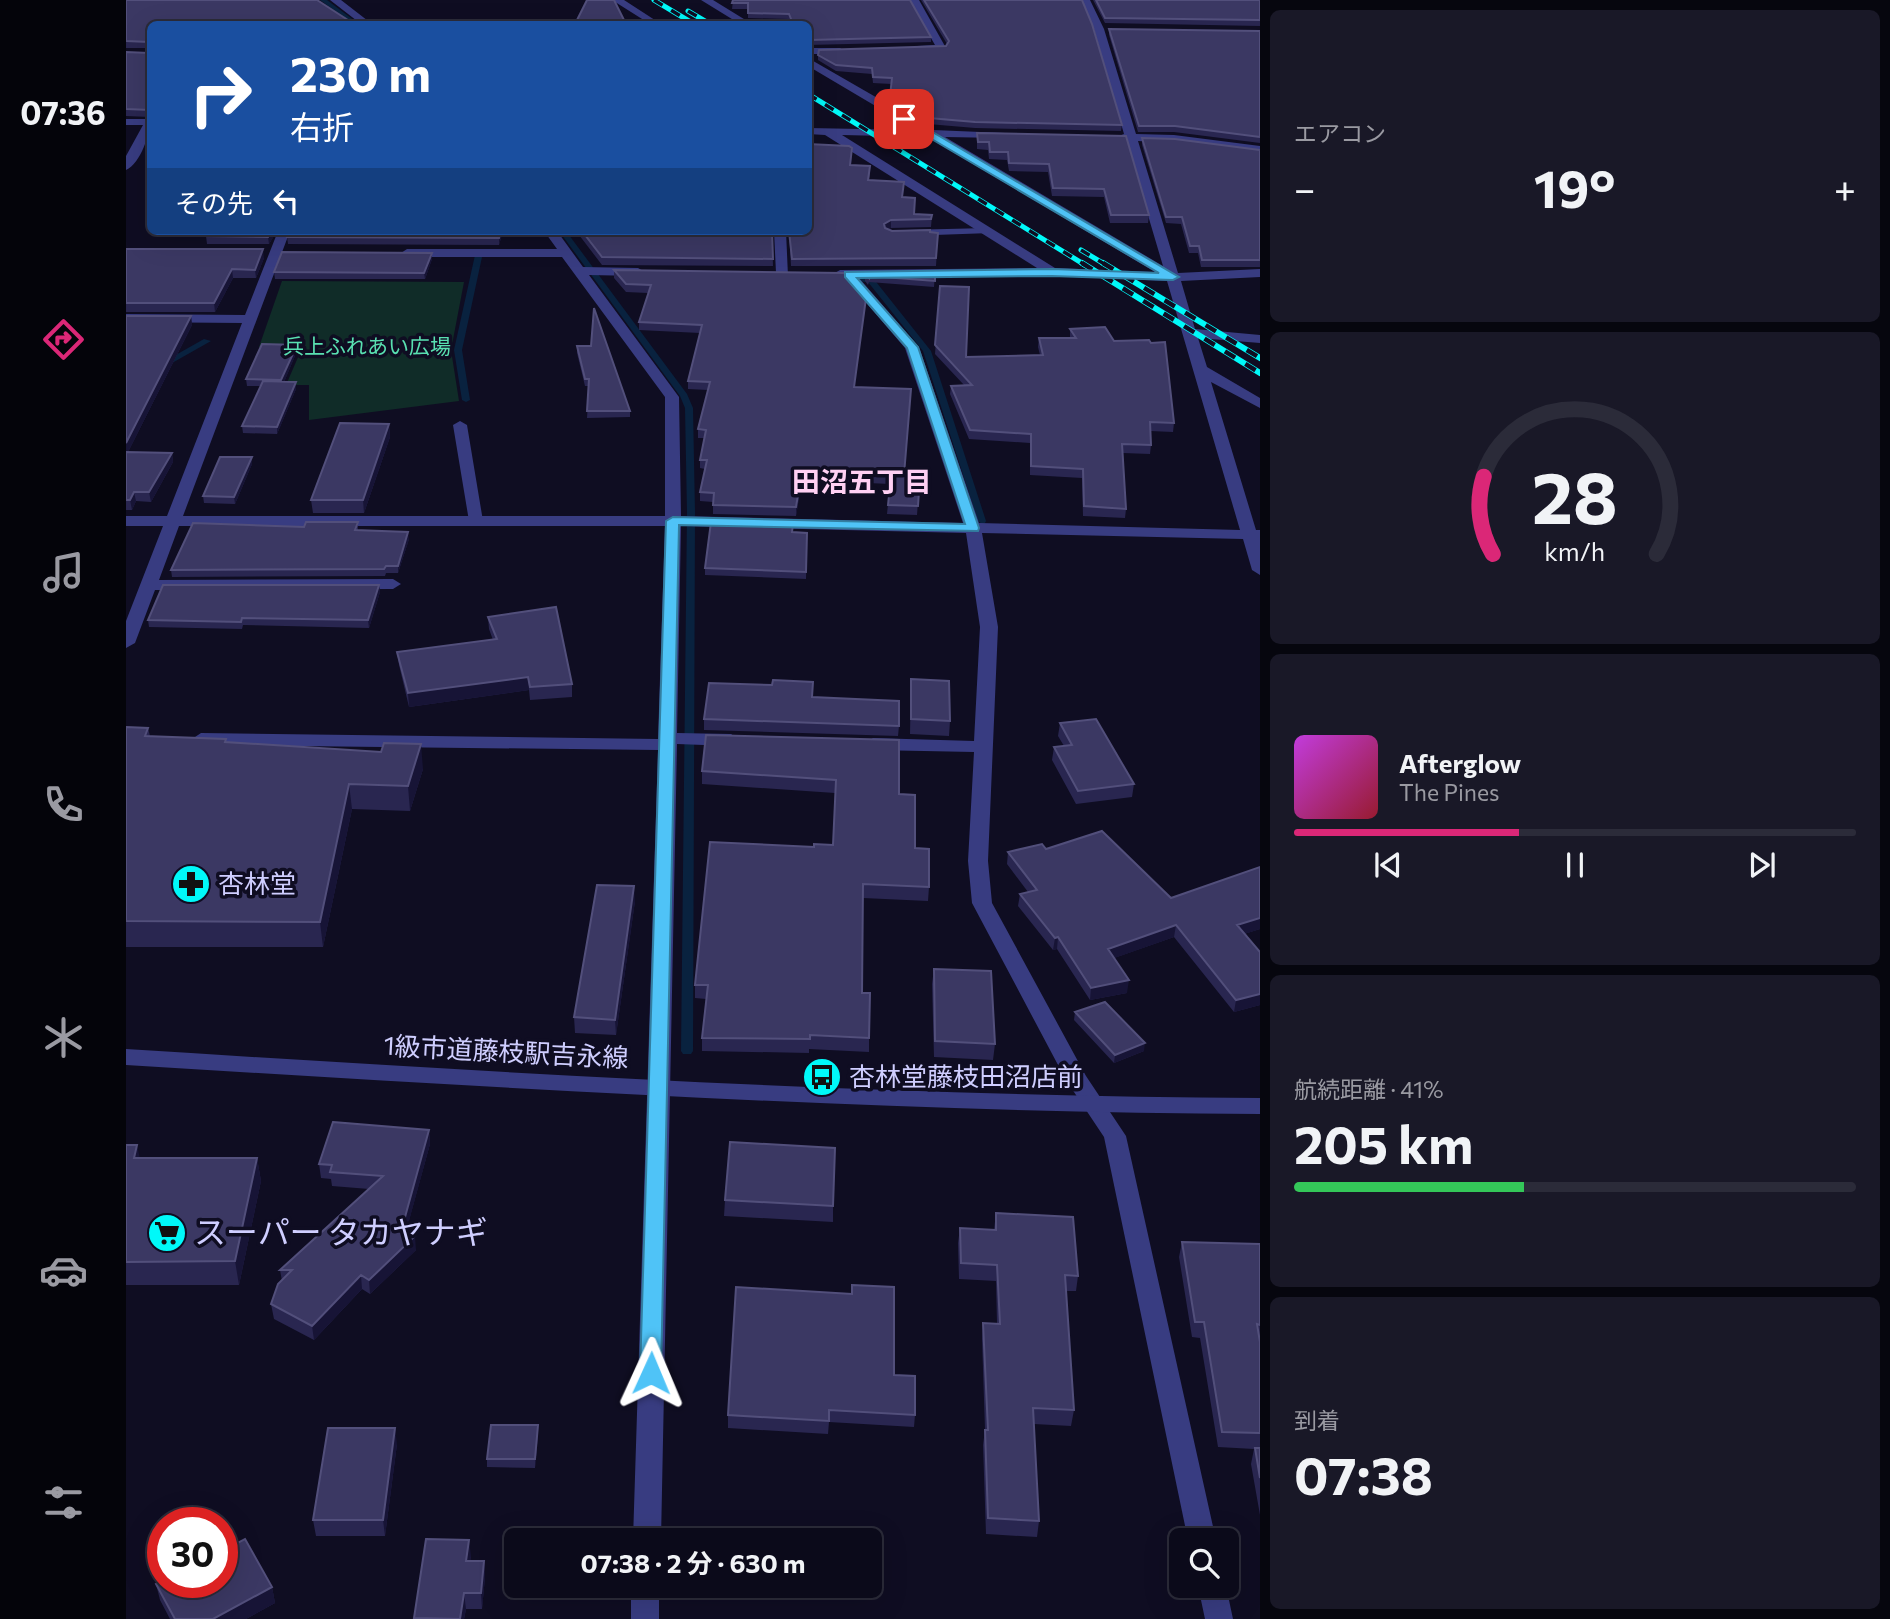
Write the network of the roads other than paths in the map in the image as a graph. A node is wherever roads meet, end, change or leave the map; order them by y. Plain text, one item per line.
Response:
1 (335, 0) edge
2 (617, 0) edge
3 (706, 0) edge
4 (914, 0) edge
5 (1085, 0) edge
6 (363, 21) edge
7 (651, 21) edge
8 (742, 21) edge
9 (1099, 30) junction
10 (1113, 30) edge
11 (915, 48) edge
12 (848, 50) edge
13 (812, 51) edge
14 (812, 63) edge
15 (126, 122) edge
16 (812, 122) edge
17 (147, 123) edge
18 (147, 128) edge
19 (812, 131) edge
20 (827, 131) junction
21 (928, 133) junction
22 (1010, 135) edge
23 (1105, 137) edge
24 (1132, 137) junction
25 (1260, 150) edge
26 (126, 166) edge
27 (987, 231) junction
28 (892, 233) edge
29 (281, 235) edge
30 (553, 235) edge
31 (780, 235) edge
32 (269, 251) junction
33 (294, 252) edge
34 (389, 253) edge
35 (566, 253) junction
36 (580, 271) junction
37 (651, 272) edge
38 (1052, 272) junction
39 (1260, 272) edge
40 (783, 273) edge
41 (822, 274) edge
42 (849, 274) junction
43 (1173, 277) junction
44 (126, 318) edge
45 (249, 319) junction
46 (1190, 333) junction
47 (1260, 339) edge
48 (1200, 369) junction
49 (1260, 404) edge
50 (460, 425) dead end
51 (126, 521) edge
52 (171, 521) junction
53 (476, 521) junction
54 (673, 521) junction
55 (702, 522) joint
56 (973, 528) junction
57 (1255, 535) edge
58 (1260, 570) edge
59 (148, 584) junction
60 (393, 584) dead end
61 (126, 643) edge
62 (181, 739) edge
63 (747, 741) edge
64 (667, 742) junction
65 (858, 744) edge
66 (984, 747) junction
67 (126, 1057) edge
68 (658, 1089) junction
69 (1260, 1106) edge
70 (1094, 1107) junction
71 (646, 1528) edge
72 (1199, 1528) edge
73 (645, 1598) edge
74 (1215, 1598) edge
75 (645, 1619) edge
76 (1219, 1619) edge

1 - 6 street
2 - 7 street
3 - 8 street
4 - 11 lane
5 - 9 street
9 - 10 street
9 - 24 street
12 - 13 lane
14 - 21 street
15 - 17 street
16 - 20 street
18 - 26 street
19 - 20 street
20 - 21 street
20 - 27 street
21 - 22 street
21 - 43 street
23 - 24 street
24 - 25 street
24 - 43 street
27 - 28 lane
27 - 38 street
29 - 32 street
30 - 35 street
31 - 40 street
32 - 33 street
32 - 45 street
34 - 35 street
35 - 36 street
36 - 37 street
36 - 54 street
38 - 42 street
38 - 43 street
39 - 43 street
41 - 42 street
42 - 56 street
43 - 46 street
44 - 45 street
45 - 52 street
46 - 47 street
46 - 48 street
48 - 49 street
48 - 57 street
50 - 53 lane
51 - 52 street
52 - 53 street
52 - 59 street
53 - 54 street
54 - 55 street
54 - 64 street
55 - 56 street
56 - 57 street
56 - 66 street
57 - 58 street
59 - 60 street
59 - 61 street
62 - 64 street
63 - 64 street
64 - 68 street
65 - 66 street
66 - 70 street
67 - 68 street, 1級市道藤枝駅吉永線
68 - 70 street, 1級市道藤枝駅吉永線
68 - 71 street
69 - 70 street, 1級市道藤枝駅吉永線
70 - 72 street
73 - 75 street
74 - 76 street

